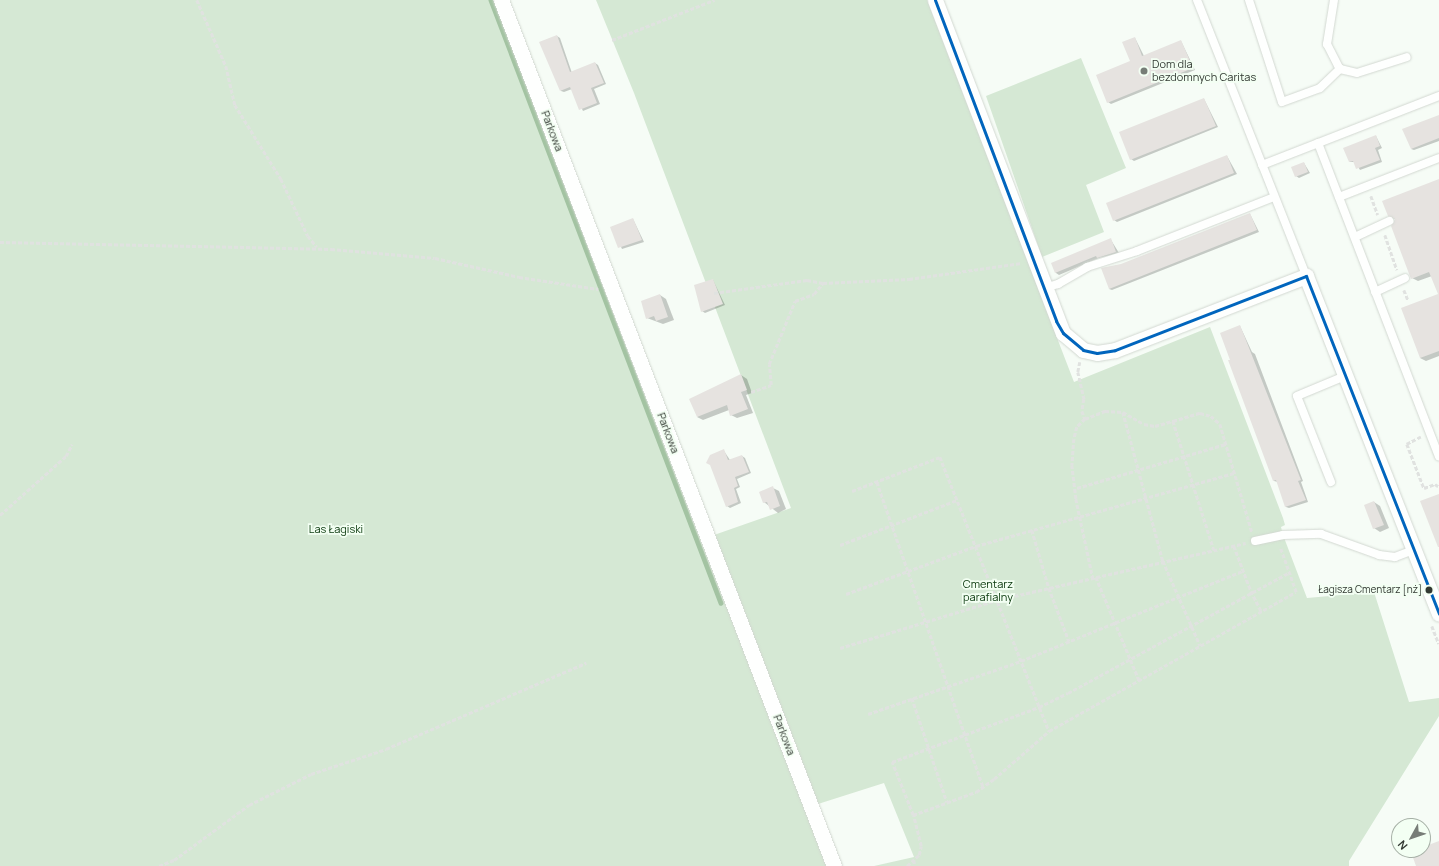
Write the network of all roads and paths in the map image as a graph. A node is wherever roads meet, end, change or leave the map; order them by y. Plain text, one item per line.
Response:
1 (197, 0) edge
2 (501, 0) edge
3 (714, 0) edge
4 (935, 0) edge
5 (1197, 0) edge
6 (1249, 0) edge
7 (1334, 0) edge
8 (612, 40) dead end
9 (1408, 57) dead end
10 (1340, 69) junction
11 (1439, 96) edge
12 (1318, 143) junction
13 (1439, 158) edge
14 (1262, 165) junction
15 (1274, 197) junction
16 (1339, 197) junction
17 (1390, 221) dead end
18 (1355, 237) junction
19 (0, 242) edge
20 (317, 248) junction
21 (1034, 262) junction
22 (1306, 276) junction
23 (1405, 278) dead end
24 (823, 283) junction
25 (612, 286) junction
26 (1044, 288) junction
27 (1375, 292) junction
28 (714, 293) dead end
29 (1078, 372) dead end
30 (1346, 376) junction
31 (752, 392) dead end
32 (1123, 412) junction
33 (1085, 419) junction
34 (1173, 421) junction
35 (72, 444) dead end
36 (1226, 444) junction
37 (1184, 456) junction
38 (1439, 456) edge
39 (1139, 469) junction
40 (1234, 473) junction
41 (877, 482) junction
42 (1331, 482) dead end
43 (1193, 484) junction
44 (1077, 488) junction
45 (852, 491) dead end
46 (1147, 498) junction
47 (957, 500) junction
48 (0, 515) edge
49 (1080, 516) junction
50 (892, 525) junction
51 (1032, 530) junction
52 (1276, 537) junction
53 (1255, 541) junction
54 (840, 544) dead end
55 (976, 546) junction
56 (1234, 546) junction
57 (1214, 550) junction
58 (1414, 550) junction
59 (1163, 561) junction
60 (909, 571) junction
61 (1243, 571) junction
62 (1289, 572) junction
63 (1094, 577) junction
64 (1049, 588) junction
65 (1251, 591) junction
66 (846, 594) dead end
67 (1177, 596) junction
68 (997, 600) junction
69 (1261, 611) junction
70 (1439, 614) edge
71 (925, 621) junction
72 (1113, 622) junction
73 (1190, 625) junction
74 (1069, 641) junction
75 (1200, 645) junction
76 (840, 648) dead end
77 (1129, 659) junction
78 (1021, 661) junction
79 (586, 663) dead end
80 (1139, 680) junction
81 (947, 685) junction
82 (912, 698) junction
83 (1039, 706) junction
84 (868, 714) dead end
85 (1048, 731) junction
86 (964, 734) junction
87 (928, 748) junction
88 (982, 787) junction
89 (948, 802) junction
90 (913, 815) junction
91 (914, 860) junction
92 (159, 866) edge
93 (834, 866) edge
94 (907, 866) edge
95 (915, 866) edge

1 - 20 path
2 - 25 street, Parkowa
3 - 8 path
4 - 21 street
5 - 14 lane
6 - 10 lane
7 - 10 lane
9 - 10 lane
11 - 12 lane
12 - 14 lane
12 - 16 lane
13 - 16 lane
14 - 15 lane
15 - 22 lane
15 - 26 lane
16 - 18 lane
17 - 18 lane
18 - 27 lane
19 - 20 path
20 - 25 path
21 - 24 path
21 - 26 street
22 - 26 street
22 - 30 street
23 - 27 lane
24 - 28 path
24 - 31 path
25 - 93 street, Parkowa
27 - 38 lane
29 - 33 path
30 - 42 lane
30 - 58 street
32 - 33 path
32 - 34 path
32 - 39 path
33 - 44 path
34 - 36 path
34 - 37 path
35 - 48 path
36 - 37 path
36 - 40 path
37 - 39 path
37 - 43 path
39 - 44 path
39 - 46 path
40 - 43 path
40 - 53 path
41 - 45 path
41 - 47 path
41 - 50 path
43 - 46 path
43 - 57 path
44 - 49 path
46 - 49 path
46 - 59 path
47 - 50 path
47 - 55 path
49 - 51 path
49 - 63 path
50 - 54 path
50 - 60 path
51 - 55 path
51 - 64 path
52 - 53 lane
52 - 58 lane
52 - 62 path
53 - 56 path
55 - 60 path
55 - 68 path
56 - 57 path
56 - 61 path
57 - 59 path
58 - 70 street
59 - 63 path
59 - 67 path
60 - 66 path
60 - 71 path
61 - 65 path
61 - 67 path
62 - 65 path
62 - 69 path
63 - 64 path
63 - 72 path
64 - 68 path
64 - 74 path
65 - 69 path
65 - 73 path
67 - 72 path
67 - 73 path
68 - 71 path
68 - 78 path
69 - 75 path
71 - 76 path
71 - 81 path
72 - 74 path
72 - 77 path
73 - 75 path
73 - 77 path
74 - 78 path
75 - 80 path
77 - 80 path
77 - 83 path
78 - 81 path
78 - 83 path
79 - 92 path
80 - 85 path
81 - 82 path
81 - 86 path
82 - 84 path
82 - 87 path
83 - 85 path
83 - 86 path
85 - 88 path
86 - 87 path
86 - 88 path
87 - 89 path
87 - 90 path
88 - 89 path
89 - 90 path
90 - 91 path
91 - 94 path
91 - 95 path

